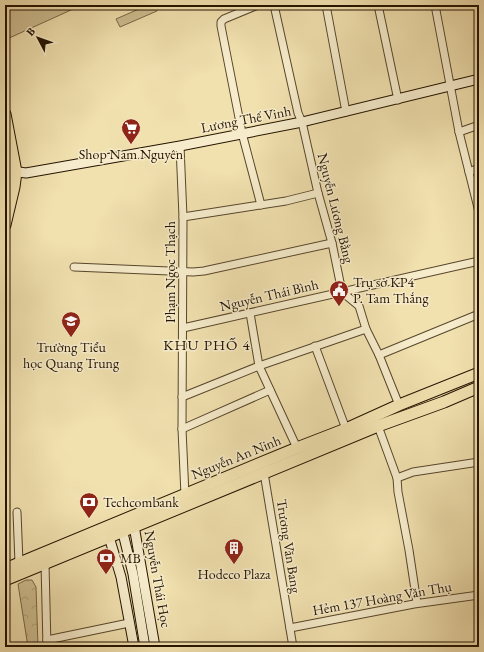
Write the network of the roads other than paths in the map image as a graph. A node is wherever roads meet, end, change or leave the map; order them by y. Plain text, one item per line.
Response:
1 (258, 5) edge
2 (274, 5) edge
3 (326, 5) edge
4 (378, 5) edge
5 (435, 5) edge
6 (479, 79) edge
7 (451, 86) junction
8 (398, 100) junction
9 (346, 112) junction
10 (5, 114) edge
11 (302, 122) junction
12 (479, 125) edge
13 (459, 132) junction
14 (242, 134) junction
15 (180, 146) junction
16 (479, 168) edge
17 (10, 171) edge
18 (469, 172) junction
19 (318, 193) junction
20 (261, 205) junction
21 (479, 212) edge
22 (183, 217) junction
23 (5, 225) edge
24 (332, 243) junction
25 (479, 261) edge
26 (74, 268) dead end
27 (182, 272) junction
28 (342, 292) junction
29 (250, 313) junction
30 (479, 314) edge
31 (183, 328) junction
32 (366, 329) junction
33 (315, 346) junction
34 (379, 355) junction
35 (259, 366) junction
36 (479, 374) edge
37 (479, 387) edge
38 (270, 390) junction
39 (182, 396) junction
40 (399, 405) junction
41 (378, 426) junction
42 (182, 428) junction
43 (346, 429) junction
44 (297, 448) junction
45 (479, 462) edge
46 (264, 473) junction
47 (397, 478) junction
48 (185, 495) junction
49 (16, 512) dead end
50 (133, 521) junction
51 (121, 526) junction
52 (107, 532) junction
53 (19, 563) junction
54 (45, 564) junction
55 (5, 569) edge
56 (143, 572) junction
57 (133, 574) junction
58 (122, 577) junction
59 (5, 580) edge
60 (479, 595) edge
61 (417, 604) junction
62 (129, 623) junction
63 (290, 628) junction
64 (47, 643) edge
65 (134, 647) edge
66 (145, 647) edge
67 (155, 647) edge
68 (293, 647) edge

1 - 14 street
2 - 11 street, Nguyễn Lương Bằng
3 - 9 street
4 - 8 street
5 - 7 street
6 - 7 street, Lương Thế Vinh
7 - 8 street, Lương Thế Vinh
7 - 13 street
8 - 9 street, Lương Thế Vinh
9 - 11 street, Lương Thế Vinh
10 - 17 main road
11 - 14 street, Lương Thế Vinh
11 - 19 street, Nguyễn Lương Bằng
12 - 13 street
13 - 18 street
14 - 15 street, Lương Thế Vinh
14 - 20 street
15 - 17 street, Lương Thế Vinh
15 - 22 street, Phạm Ngọc Thạch
16 - 18 street
17 - 23 main road
18 - 21 street
19 - 20 street
19 - 24 street, Nguyễn Lương Bằng
20 - 22 street
22 - 27 street, Phạm Ngọc Thạch
24 - 27 street
24 - 28 street, Nguyễn Lương Bằng
25 - 28 street, Nguyễn Thái Bình
26 - 27 street
27 - 31 street, Phạm Ngọc Thạch
28 - 29 street, Nguyễn Thái Bình
28 - 32 street
29 - 31 street, Nguyễn Thái Bình
29 - 35 street
30 - 34 street
31 - 39 street, Phạm Ngọc Thạch
32 - 33 street
32 - 34 street
33 - 35 street
33 - 43 street
34 - 40 street
35 - 38 street
35 - 39 street
36 - 40 main road, Nguyễn An Ninh
37 - 41 main road, Nguyễn An Ninh
38 - 42 street
38 - 44 street
39 - 42 street, Phạm Ngọc Thạch
40 - 43 main road, Nguyễn An Ninh
41 - 46 main road, Nguyễn An Ninh
41 - 47 street
42 - 48 street, Phạm Ngọc Thạch
43 - 44 main road, Nguyễn An Ninh
44 - 48 main road, Nguyễn An Ninh
45 - 47 street
46 - 50 main road, Nguyễn An Ninh
46 - 63 street, Trương Văn Bang
47 - 61 street
48 - 50 main road, Nguyễn An Ninh
49 - 53 street
50 - 51 main road, Nguyễn An Ninh
50 - 56 street, Nguyễn Thái Học
51 - 52 main road, Nguyễn An Ninh
51 - 57 street, Nguyễn Thái Học
52 - 53 main road, Nguyễn An Ninh
52 - 54 main road, Nguyễn An Ninh
52 - 58 street
53 - 55 main road, Nguyễn An Ninh
54 - 59 main road, Nguyễn An Ninh
54 - 64 street
56 - 57 street
56 - 67 street, Nguyễn Thái Học
57 - 58 street
57 - 66 street, Nguyễn Thái Học
58 - 62 street
60 - 61 street, Hẻm 137 Hoàng Văn Thụ
61 - 63 street, Hẻm 137 Hoàng Văn Thụ
62 - 64 street
62 - 65 street
63 - 68 street, Trương Văn Bang

